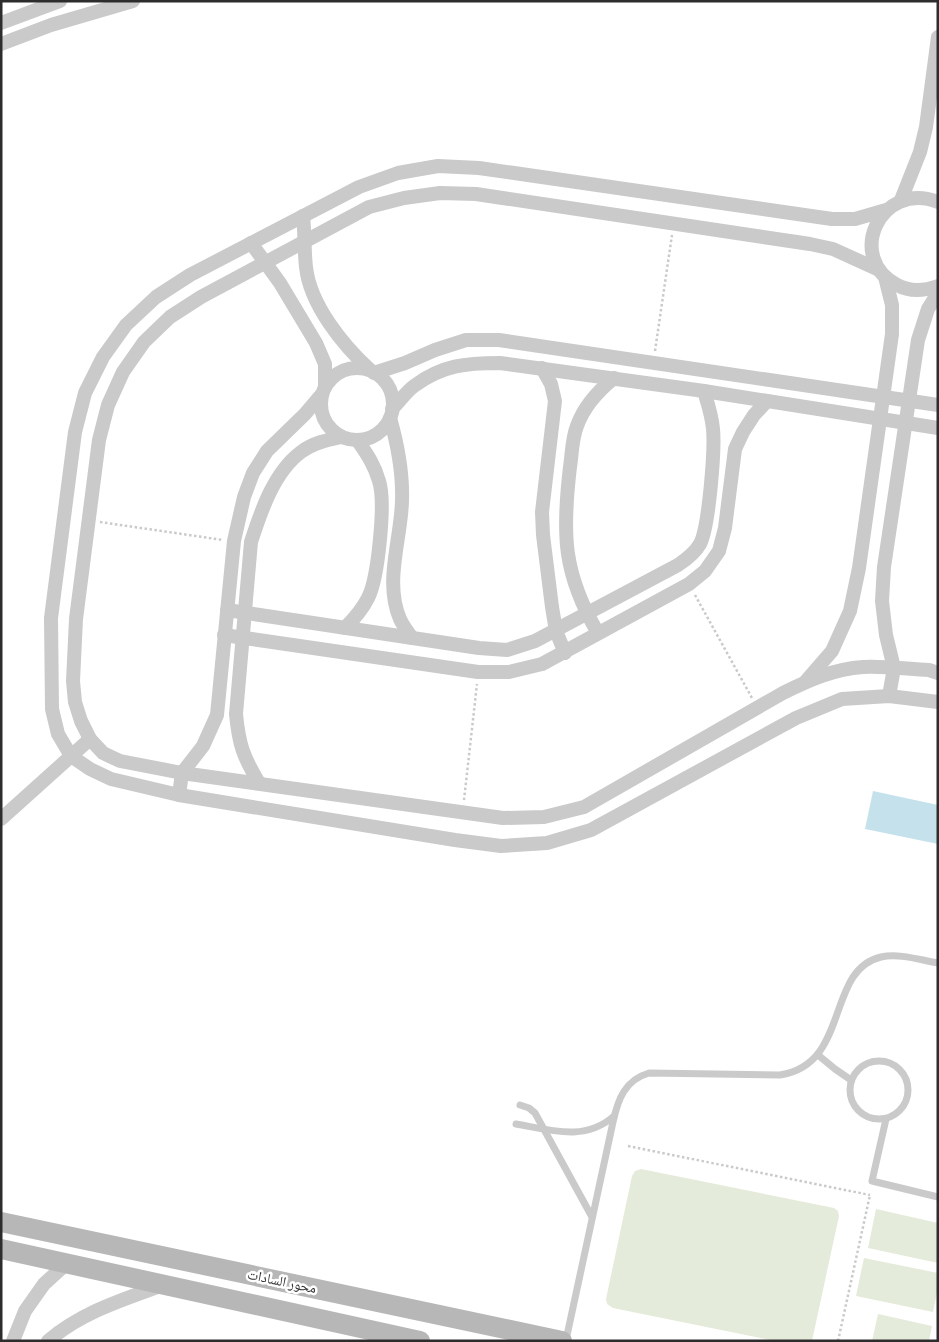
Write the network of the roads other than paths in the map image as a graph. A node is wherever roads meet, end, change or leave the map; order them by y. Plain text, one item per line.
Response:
1 (60, 1) edge
2 (133, 1) edge
3 (1, 22) edge
4 (938, 37) edge
5 (1, 44) edge
6 (901, 200) junction
7 (938, 202) edge
8 (886, 210) junction
9 (303, 216) junction
10 (306, 241) junction
11 (251, 243) junction
12 (266, 263) junction
13 (882, 273) junction
14 (938, 286) edge
15 (938, 293) edge
16 (542, 368) junction
17 (373, 372) junction
18 (614, 378) junction
19 (323, 390) junction
20 (704, 391) junction
21 (883, 397) junction
22 (767, 401) junction
23 (909, 401) junction
24 (938, 405) edge
25 (391, 413) junction
26 (880, 419) junction
27 (905, 423) junction
28 (938, 428) edge
29 (341, 437) junction
30 (358, 441) junction
31 (227, 610) junction
32 (246, 613) junction
33 (586, 614) junction
34 (345, 628) junction
35 (556, 631) junction
36 (598, 634) junction
37 (224, 635) junction
38 (244, 638) junction
39 (412, 638) junction
40 (565, 653) junction
41 (894, 668) junction
42 (938, 673) edge
43 (805, 681) junction
44 (889, 696) junction
45 (938, 702) edge
46 (90, 739) junction
47 (71, 756) junction
48 (182, 773) junction
49 (259, 783) junction
50 (179, 795) junction
51 (1, 819) edge
52 (938, 963) edge
53 (818, 1055) junction
54 (851, 1080) junction
55 (520, 1105) dead end
56 (614, 1116) junction
57 (886, 1118) junction
58 (516, 1124) dead end
59 (545, 1129) junction
60 (938, 1197) edge
61 (592, 1217) junction
62 (1, 1222) edge
63 (1, 1249) edge
64 (190, 1262) junction
65 (66, 1264) junction
66 (163, 1285) junction
67 (184, 1290) junction
68 (13, 1341) edge
69 (48, 1341) edge
70 (420, 1341) edge
71 (562, 1341) edge
72 (566, 1341) edge

1 - 3 street
2 - 5 street
4 - 6 street
6 - 7 street
6 - 8 street
8 - 9 street
8 - 13 street
9 - 10 street
9 - 11 street
10 - 12 street
10 - 13 street
10 - 17 street
11 - 12 street
11 - 47 street
12 - 19 street
12 - 46 street
13 - 14 street
13 - 21 street
15 - 23 street
16 - 18 street
16 - 25 street
16 - 35 street
17 - 19 street
17 - 21 street
17 - 25 street
18 - 20 street
18 - 33 street
19 - 29 street
19 - 31 street
20 - 22 street
20 - 33 street
21 - 23 street
21 - 26 street
22 - 26 street
22 - 36 street
23 - 24 street
23 - 27 street
25 - 30 street
25 - 39 street
26 - 27 street
26 - 43 street
27 - 28 street
27 - 41 street
29 - 30 street
29 - 32 street
30 - 34 street
31 - 32 street
31 - 37 street
32 - 34 street
32 - 38 street
33 - 35 street
33 - 36 street
34 - 39 street
35 - 39 street
35 - 40 street
36 - 40 street
37 - 38 street
37 - 48 street
38 - 40 street
38 - 49 street
41 - 42 street
41 - 43 street
41 - 44 street
43 - 49 street
44 - 45 street
44 - 50 street
46 - 47 street
46 - 48 street
47 - 50 street
47 - 51 street
48 - 49 street
48 - 50 street
52 - 53 lane
53 - 54 lane
53 - 56 lane
54 - 57 lane
54 - 57 lane
55 - 59 lane
56 - 59 lane
56 - 61 lane
57 - 60 lane
58 - 59 lane
59 - 61 lane
61 - 72 lane
62 - 64 street, محور السادات
63 - 65 street
64 - 67 street
64 - 71 street, محور السادات
65 - 66 street
65 - 68 street
66 - 67 street
66 - 69 street
67 - 70 street

